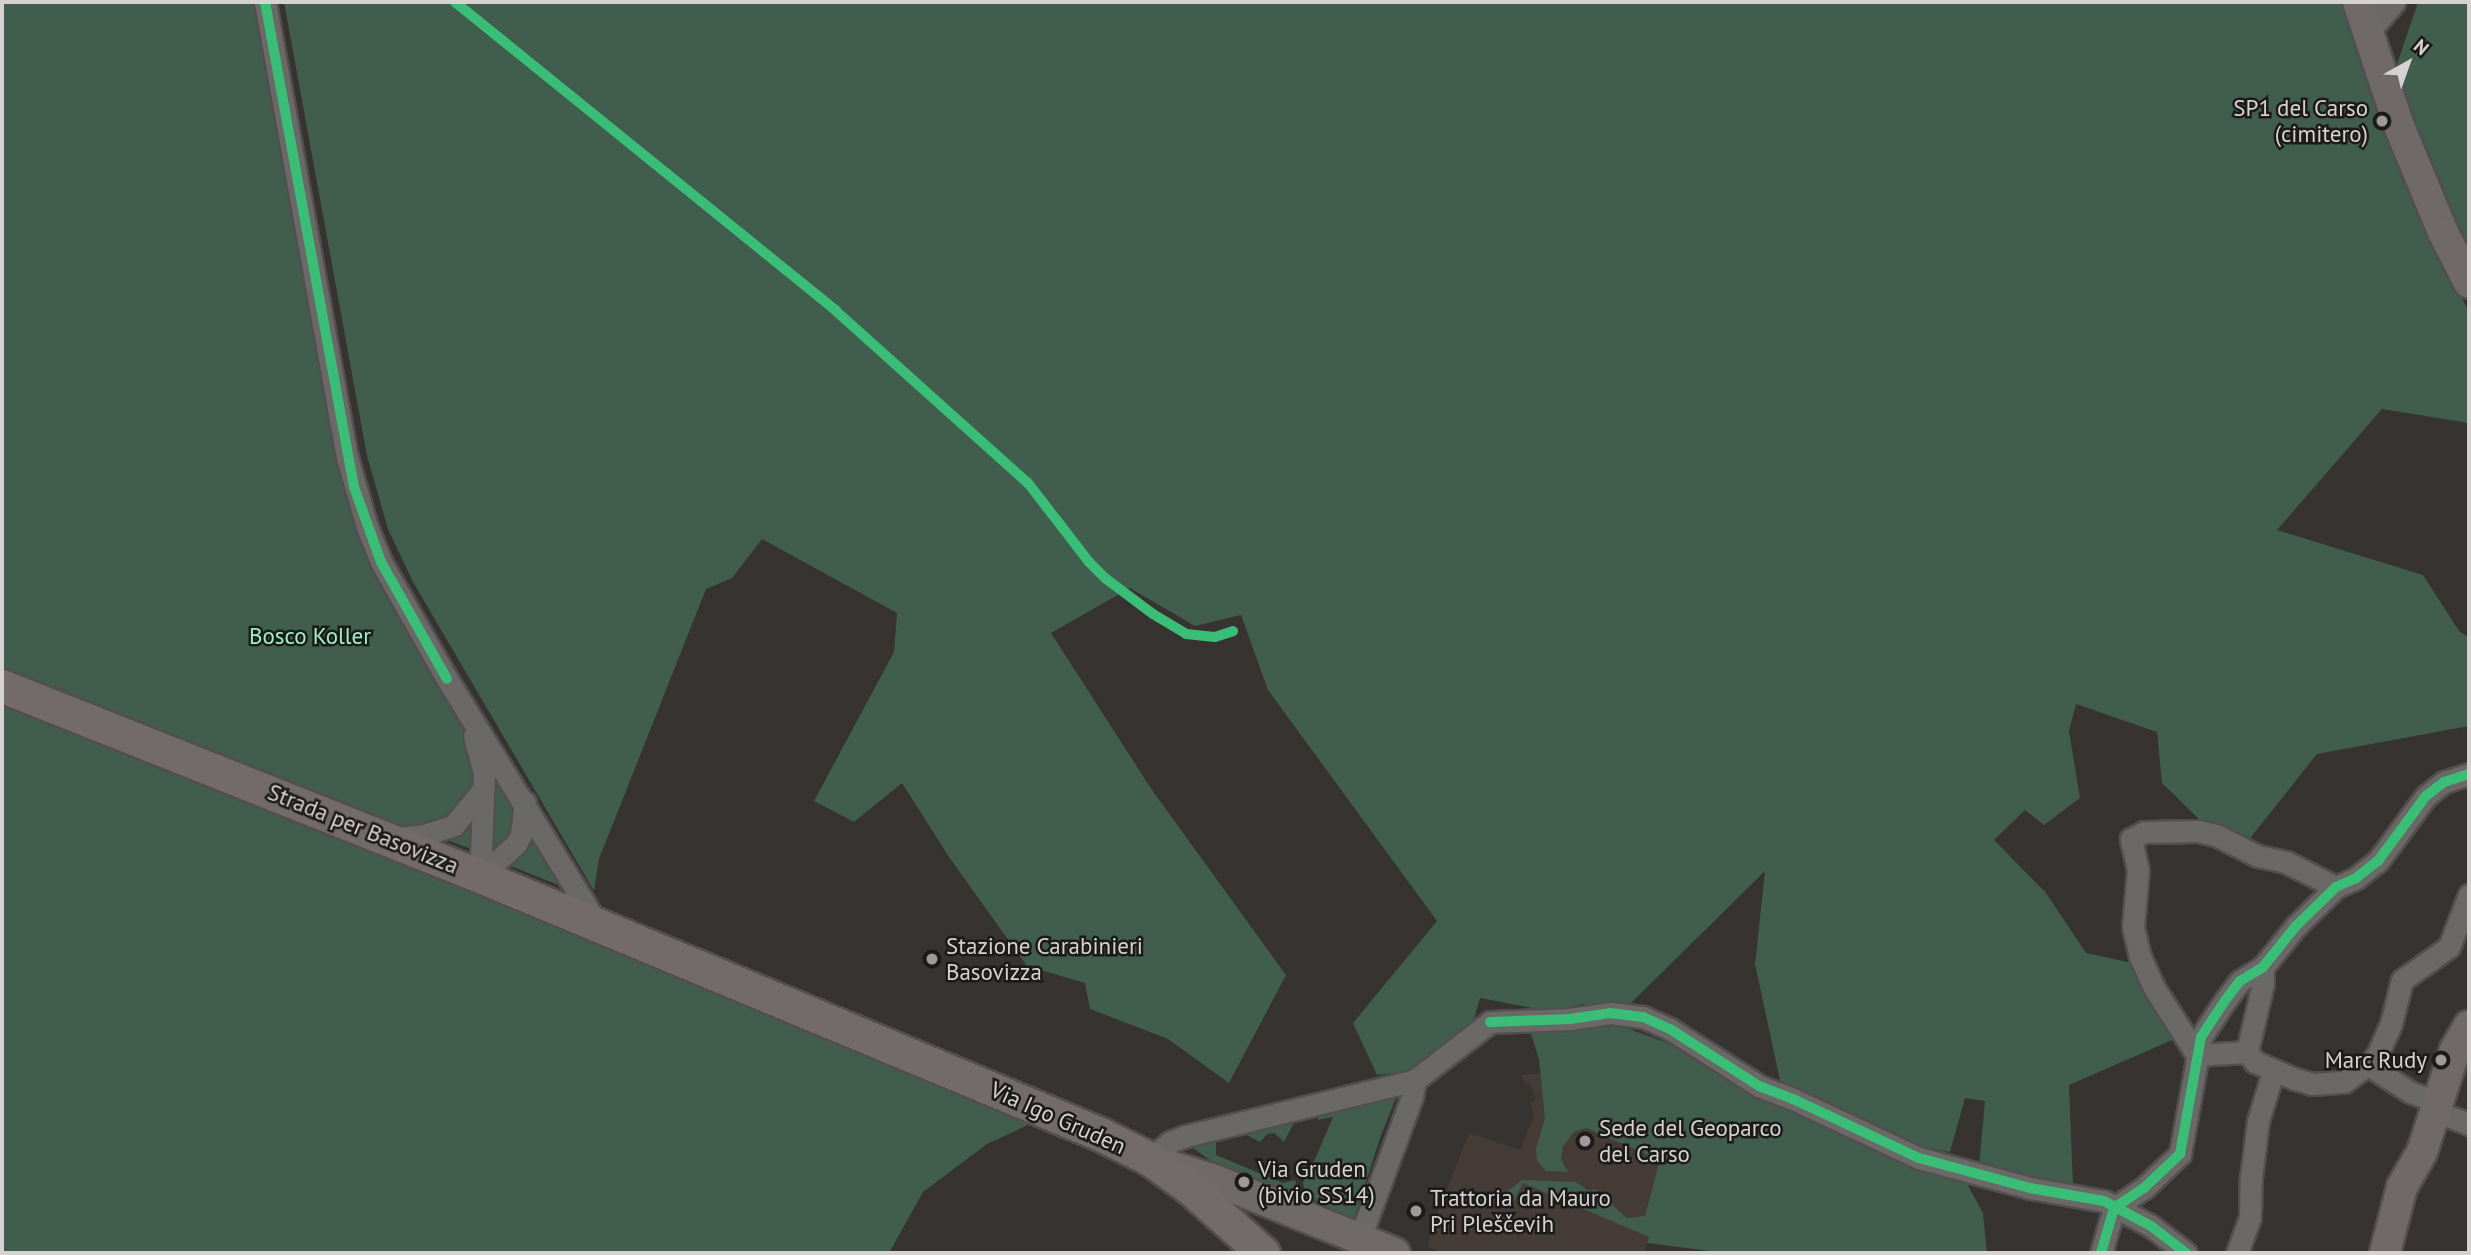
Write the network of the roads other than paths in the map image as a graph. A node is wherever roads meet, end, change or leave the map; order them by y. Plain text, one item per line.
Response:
1 (265, 2) edge
2 (2358, 2) edge
3 (2392, 2) edge
4 (2367, 31) junction
5 (2469, 283) edge
6 (447, 679) junction
7 (2, 686) edge
8 (2469, 774) edge
9 (481, 792) junction
10 (525, 802) junction
11 (389, 839) junction
12 (480, 876) junction
13 (2336, 887) junction
14 (2469, 895) edge
15 (597, 924) junction
16 (2263, 967) junction
17 (723, 977) joint
18 (2469, 1026) edge
19 (2247, 1052) junction
20 (2197, 1055) junction
21 (2368, 1065) junction
22 (2273, 1072) junction
23 (1415, 1080) junction
24 (2437, 1107) junction
25 (2469, 1124) edge
26 (1150, 1159) junction
27 (2114, 1208) junction
28 (1360, 1238) junction
29 (2389, 1252) edge
30 (1261, 1253) edge
31 (1395, 1253) edge
32 (2101, 1253) edge
33 (2186, 1253) edge
34 (2237, 1253) edge

1 - 6 street
2 - 4 main road
3 - 4 street
4 - 5 main road
6 - 9 street
6 - 10 street
7 - 11 main road, Strada per Basovizza
8 - 13 street
9 - 11 street
9 - 12 street
10 - 12 street
10 - 15 street
11 - 12 main road, Strada per Basovizza
12 - 15 main road, Strada per Basovizza
13 - 16 street
13 - 20 street
14 - 21 street
15 - 17 main road, Strada per Basovizza
16 - 19 street
16 - 20 street
17 - 26 main road, Via Igo Gruden
18 - 24 main road
19 - 20 street
19 - 22 street
20 - 27 street
21 - 22 street
21 - 24 street
22 - 34 street
23 - 26 street
23 - 27 street
23 - 28 street
24 - 25 street
24 - 29 main road
26 - 28 main road, Via Igo Gruden
26 - 30 main road
27 - 32 street
27 - 33 street
28 - 31 main road, Via Igo Gruden

